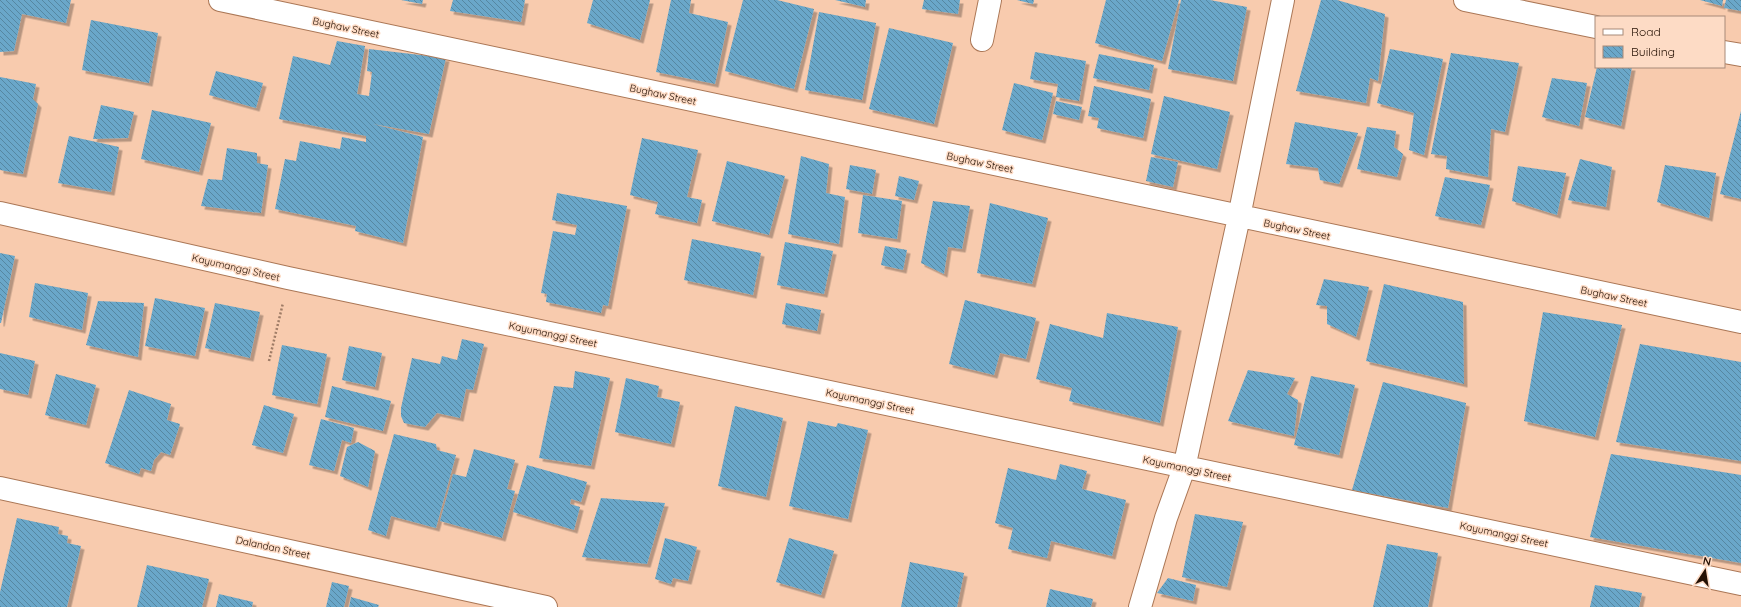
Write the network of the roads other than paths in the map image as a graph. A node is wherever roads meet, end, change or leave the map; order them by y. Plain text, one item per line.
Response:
1 (220, 0) edge
2 (990, 0) edge
3 (1283, 0) edge
4 (1465, 0) edge
5 (1551, 9) edge
6 (1595, 27) edge
7 (982, 40) dead end
8 (1725, 52) edge
9 (1741, 55) edge
10 (0, 213) edge
11 (1239, 217) junction
12 (1741, 322) edge
13 (1184, 468) junction
14 (0, 488) edge
15 (1741, 584) edge
16 (546, 607) edge
17 (1140, 607) edge

1 - 11 street, Bughaw Street
2 - 7 street
3 - 11 street
4 - 5 street
5 - 6 street
8 - 9 street
10 - 13 street, Kayumanggi Street
11 - 12 street, Bughaw Street
11 - 13 street
13 - 15 street, Kayumanggi Street
13 - 17 street
14 - 16 street, Dalandan Street

